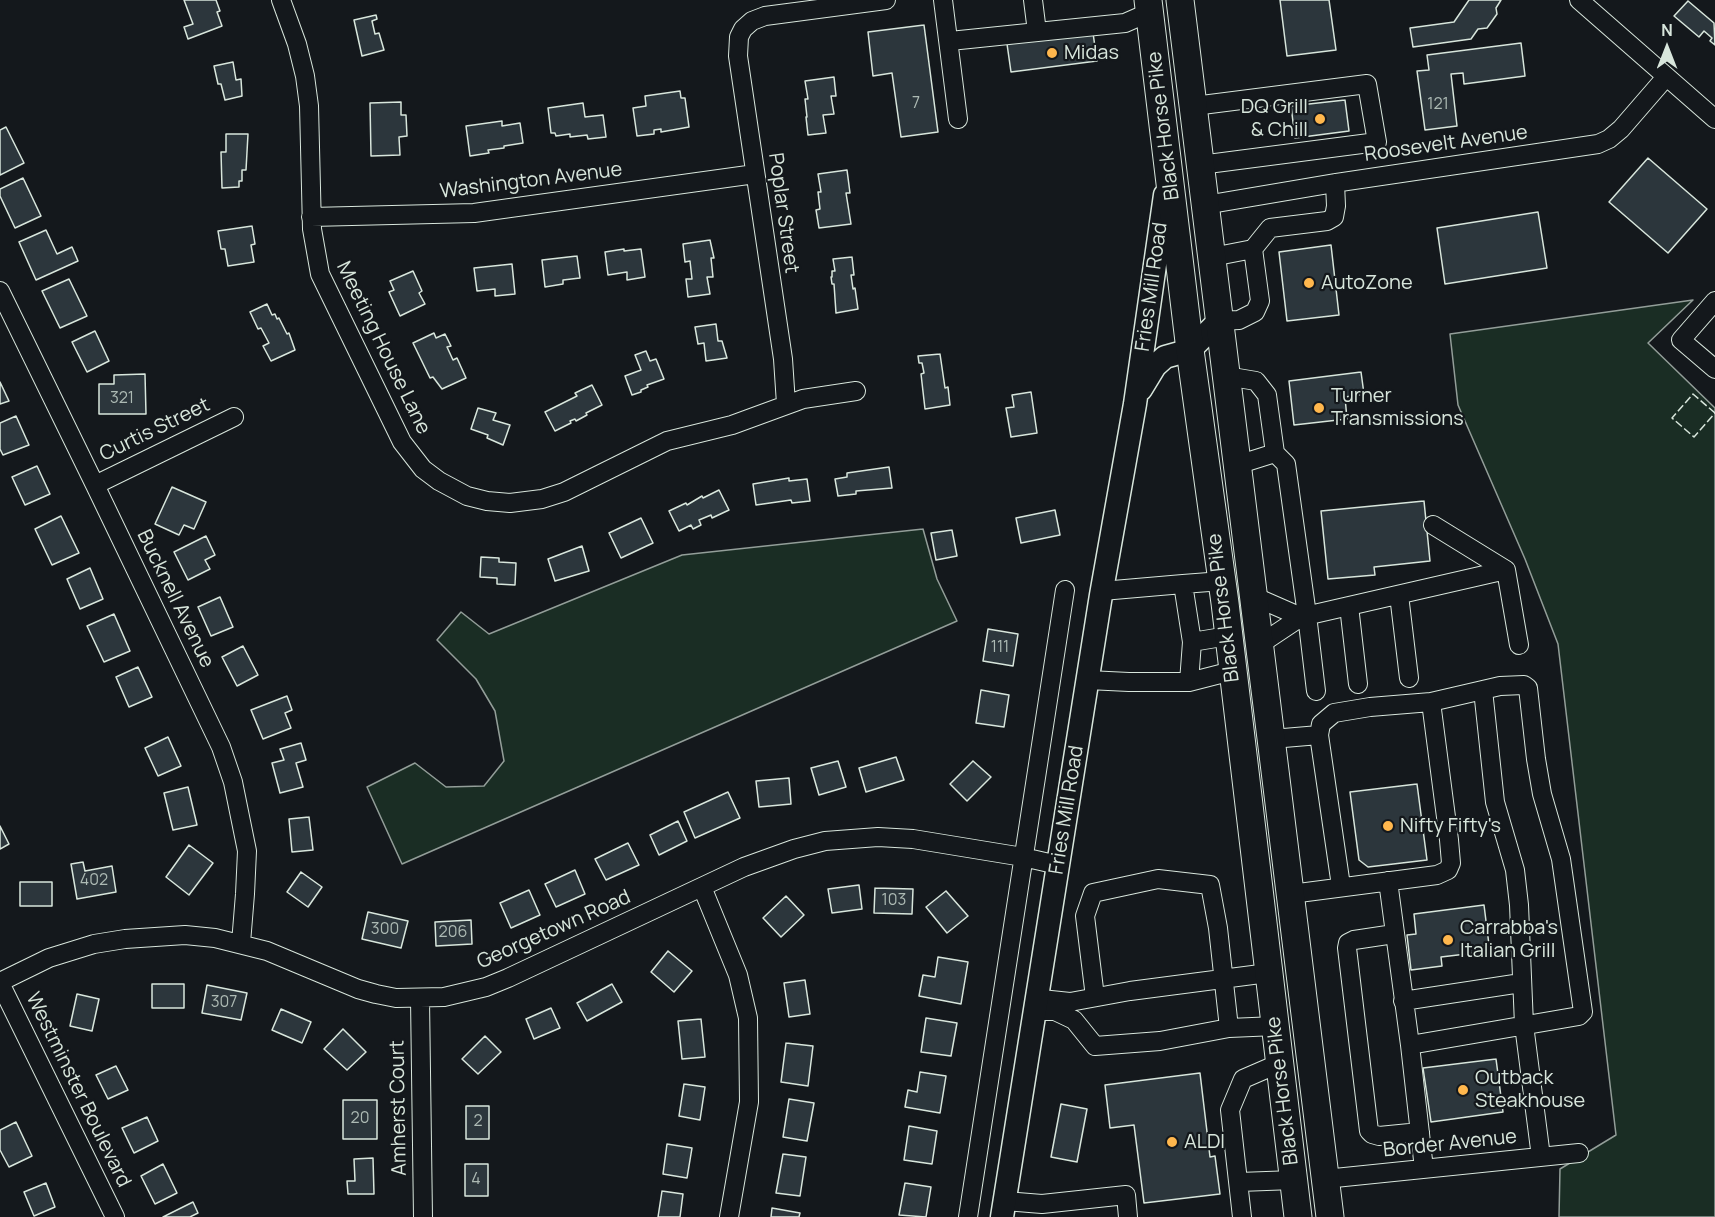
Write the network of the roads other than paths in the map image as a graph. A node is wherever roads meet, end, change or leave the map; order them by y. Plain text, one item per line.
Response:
1 (282, 0) edge
2 (886, 0) edge
3 (943, 0) edge
4 (1033, 0) edge
5 (1180, 0) edge
6 (1579, 0) edge
7 (1149, 6) edge
8 (1037, 32) junction
9 (950, 41) junction
10 (1666, 77) junction
11 (1194, 106) junction
12 (958, 119) dead end
13 (1715, 119) edge
14 (1200, 165) junction
15 (1169, 170) junction
16 (755, 174) junction
17 (1335, 183) junction
18 (1205, 205) junction
19 (311, 217) junction
20 (1253, 249) junction
21 (1212, 257) junction
22 (0, 291) edge
23 (1715, 301) edge
24 (1220, 321) junction
25 (1190, 350) junction
26 (1715, 369) edge
27 (1226, 376) junction
28 (856, 391) dead end
29 (786, 404) junction
30 (1135, 404) junction
31 (234, 417) dead end
32 (1275, 453) junction
33 (1237, 465) junction
34 (95, 485) junction
35 (1433, 525) dead end
36 (1506, 570) junction
37 (1222, 581) junction
38 (1183, 584) junction
39 (1065, 590) dead end
40 (1102, 591) junction
41 (1399, 595) junction
42 (1253, 596) junction
43 (1349, 606) junction
44 (1304, 616) junction
45 (1228, 636) junction
46 (1192, 642) junction
47 (1259, 645) junction
48 (1519, 645) dead end
49 (1232, 671) junction
50 (1409, 678) dead end
51 (1088, 680) junction
52 (1189, 682) junction
53 (1358, 684) dead end
54 (1483, 690) junction
55 (1316, 691) dead end
56 (1431, 702) junction
57 (1318, 735) junction
58 (1272, 739) junction
59 (1245, 785) junction
60 (1023, 857) junction
61 (1058, 865) junction
62 (1388, 881) junction
63 (702, 886) junction
64 (1341, 886) junction
65 (1291, 894) junction
66 (1394, 934) junction
67 (241, 943) junction
68 (1268, 973) junction
69 (1222, 980) junction
70 (0, 982) edge
71 (1521, 983) junction
72 (1095, 997) junction
73 (420, 999) junction
74 (1403, 1001) junction
75 (1036, 1005) junction
76 (1524, 1025) junction
77 (1276, 1026) junction
78 (1229, 1028) junction
79 (1410, 1045) junction
80 (1280, 1063) junction
81 (1420, 1132) junction
82 (1320, 1138) junction
83 (1579, 1153) dead end
84 (1541, 1157) junction
85 (1424, 1169) junction
86 (1325, 1179) junction
87 (1294, 1180) junction
88 (1239, 1182) junction
89 (1092, 1208) edge
90 (1003, 1209) edge
91 (1043, 1211) edge
92 (115, 1217) edge
93 (423, 1217) edge
94 (729, 1217) edge
95 (968, 1217) edge
96 (1128, 1217) edge
97 (1242, 1217) edge
98 (1298, 1217) edge
99 (1330, 1217) edge

1 - 19 street, Meeting House Lane
2 - 16 street, Poplar Street
3 - 9 street
4 - 8 street
5 - 11 highway, Black Horse Pike
6 - 10 street
7 - 8 street
7 - 15 highway, Black Horse Pike
8 - 9 street
9 - 12 street
10 - 13 street
10 - 17 street, Roosevelt Avenue
11 - 14 highway, Black Horse Pike
11 - 14 street
14 - 18 highway, Black Horse Pike
15 - 25 highway, Black Horse Pike
15 - 30 main road, Fries Mill Road
16 - 19 street, Washington Avenue
16 - 29 street, Poplar Street
17 - 18 street, Roosevelt Avenue
17 - 20 street
18 - 21 highway, Black Horse Pike
19 - 29 street, Meeting House Lane
20 - 21 street
20 - 24 street
21 - 24 highway, Black Horse Pike
22 - 34 street, Bucknell Avenue
23 - 26 street
24 - 25 main road, Fries Mill Road
24 - 27 highway, Black Horse Pike
25 - 30 main road, Fries Mill Road
25 - 37 highway, Black Horse Pike
27 - 32 street
27 - 33 highway, Black Horse Pike
28 - 29 street, Meeting House Lane
30 - 40 main road, Fries Mill Road
31 - 34 street, Curtis Street
32 - 33 street
32 - 44 street
33 - 42 highway, Black Horse Pike
34 - 67 street, Bucknell Avenue
35 - 36 street
36 - 41 street
36 - 48 street
37 - 38 street
37 - 45 highway, Black Horse Pike
38 - 40 street
38 - 46 street
39 - 60 street, Fries Mill Road
40 - 51 main road, Fries Mill Road
41 - 43 street
41 - 50 street
42 - 44 street
42 - 47 highway, Black Horse Pike
43 - 44 street
43 - 53 street
44 - 47 street
44 - 55 street
45 - 46 street
45 - 49 highway, Black Horse Pike
46 - 52 street
47 - 58 highway, Black Horse Pike
49 - 52 street
49 - 59 highway, Black Horse Pike
51 - 52 street
51 - 61 main road, Fries Mill Road
54 - 56 street
54 - 71 street
54 - 76 street
56 - 57 street
56 - 62 street
57 - 58 street
57 - 64 street
58 - 65 highway, Black Horse Pike
59 - 65 highway
59 - 68 highway, Black Horse Pike
60 - 61 street, Georgetown Road
60 - 63 street, Georgetown Road
60 - 95 street, Fries Mill Road
61 - 75 main road, Fries Mill Road
62 - 64 street
62 - 66 street
63 - 73 street, Georgetown Road
63 - 94 street
64 - 65 street
65 - 82 highway, Black Horse Pike
66 - 74 street
66 - 81 street
67 - 70 street, Georgetown Road
67 - 73 street, Georgetown Road
68 - 69 street
68 - 77 highway, Black Horse Pike
69 - 72 street
69 - 72 street
69 - 78 street
70 - 92 street, Westminster Boulevard
71 - 74 street
71 - 76 street
72 - 75 street
73 - 93 street, Amherst Court
74 - 79 street
75 - 78 street
75 - 90 main road, Fries Mill Road
76 - 79 street
76 - 84 street
77 - 78 street
77 - 80 highway, Black Horse Pike
79 - 81 street
80 - 82 highway
80 - 87 highway, Black Horse Pike
80 - 88 street
81 - 85 street
82 - 86 highway, Black Horse Pike
83 - 84 street, Border Avenue
84 - 85 street, Border Avenue
85 - 86 street, Border Avenue
86 - 99 highway, Black Horse Pike
87 - 88 street
87 - 98 highway, Black Horse Pike
88 - 97 street
89 - 91 street
89 - 96 street
90 - 91 street

